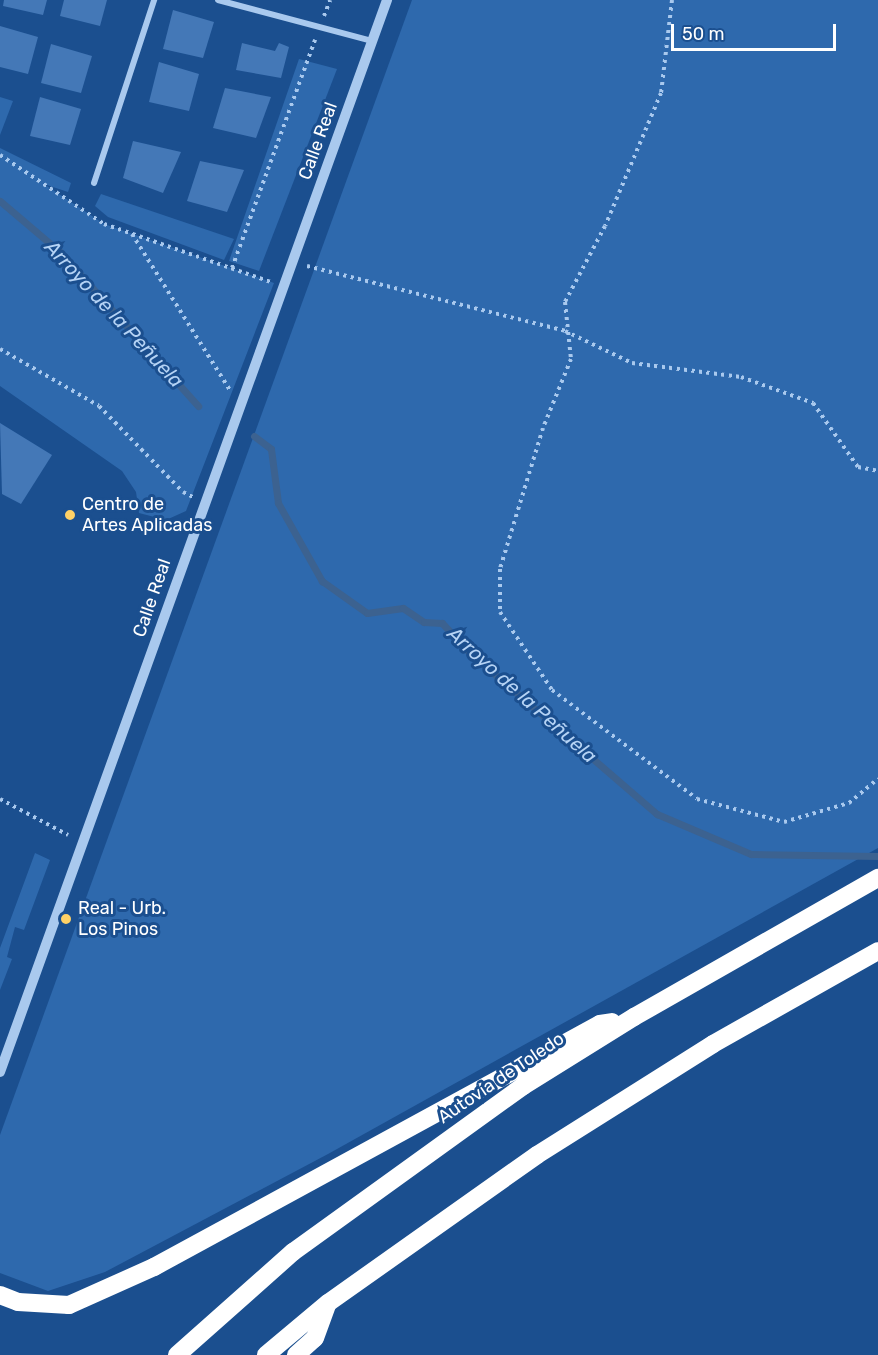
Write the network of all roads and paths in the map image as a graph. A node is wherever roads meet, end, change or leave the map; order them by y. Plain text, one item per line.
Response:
1 (154, 0) edge
2 (218, 0) edge
3 (387, 0) edge
4 (672, 0) edge
5 (320, 27) junction
6 (372, 41) junction
7 (0, 155) edge
8 (94, 183) dead end
9 (131, 234) junction
10 (291, 262) junction
11 (232, 268) junction
12 (283, 286) junction
13 (565, 331) junction
14 (0, 349) edge
15 (239, 405) junction
16 (878, 471) edge
17 (203, 503) junction
18 (878, 779) edge
19 (0, 799) edge
20 (82, 842) junction
21 (878, 878) edge
22 (878, 951) edge
23 (634, 1017) junction
24 (0, 1072) edge
25 (0, 1295) edge
26 (328, 1303) junction
27 (177, 1355) edge
28 (266, 1355) edge
29 (296, 1355) edge

1 - 8 street
2 - 5 street
3 - 6 street, Calle Real
4 - 13 path
5 - 6 street
5 - 11 path
6 - 10 street, Calle Real
7 - 9 path
9 - 11 path
9 - 15 path
10 - 12 street, Calle Real
10 - 13 path
11 - 12 path
12 - 15 street, Calle Real
13 - 16 path
13 - 18 path
14 - 17 path
15 - 17 street, Calle Real
17 - 20 street, Calle Real
19 - 20 path
20 - 24 street, Calle Real
21 - 23 highway, Autovía de Toledo
22 - 26 highway
23 - 25 highway
23 - 27 highway, Autovía de Toledo
26 - 28 highway
26 - 29 highway

